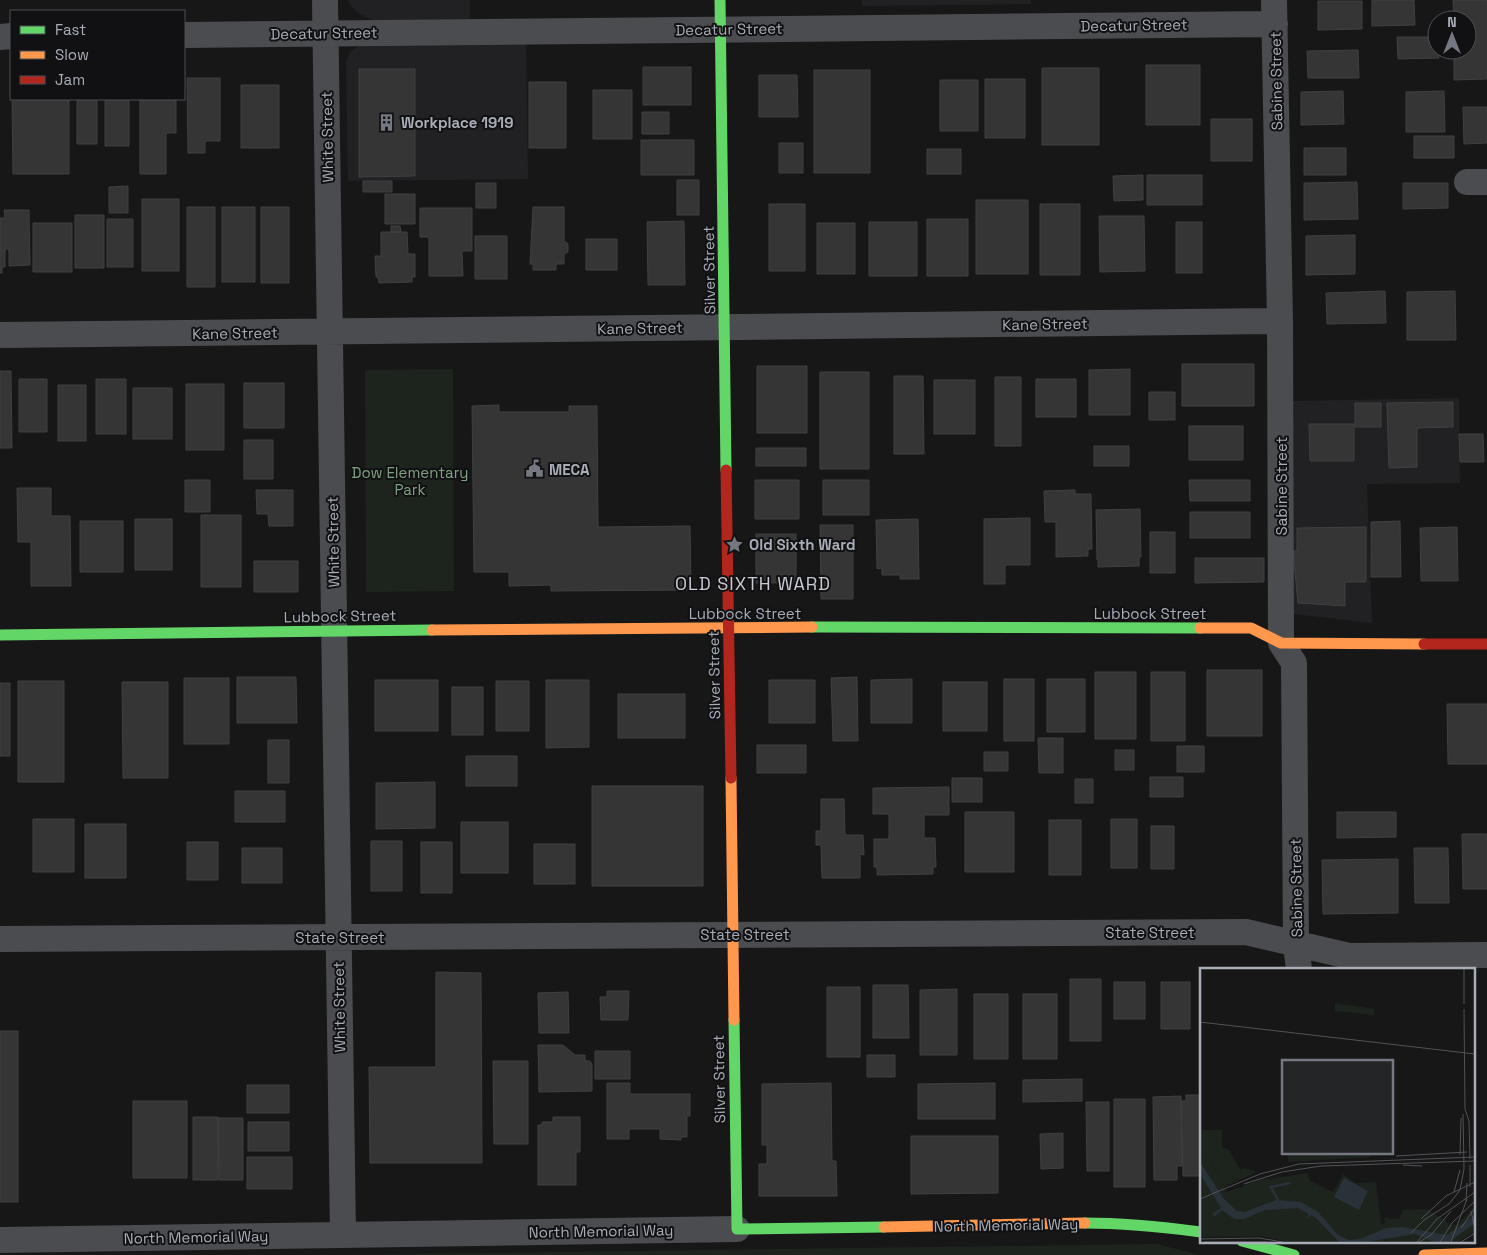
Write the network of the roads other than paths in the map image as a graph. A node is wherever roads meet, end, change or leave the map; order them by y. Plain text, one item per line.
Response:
1 (325, 0) edge
2 (720, 0) edge
3 (1274, 12) edge
4 (720, 30) junction
5 (326, 33) junction
6 (185, 35) edge
7 (1280, 321) junction
8 (724, 328) junction
9 (330, 332) junction
10 (0, 335) edge
11 (728, 627) junction
12 (334, 631) junction
13 (0, 635) edge
14 (1281, 643) junction
15 (1487, 644) edge
16 (733, 934) junction
17 (338, 937) junction
18 (0, 939) edge
19 (1487, 955) edge
20 (1298, 957) edge
21 (736, 1229) junction
22 (1200, 1232) edge
23 (342, 1234) junction
24 (0, 1240) edge
25 (1246, 1242) edge
26 (1294, 1242) edge
27 (1487, 1253) edge
28 (1294, 1255) edge
29 (1424, 1255) edge

1 - 5 street, White Street
2 - 4 street, Silver Street
3 - 4 street, Decatur Street
3 - 7 street, Sabine Street
4 - 5 street, Decatur Street
4 - 8 street, Silver Street
5 - 6 street, Decatur Street
5 - 9 street, White Street
7 - 8 street, Kane Street
7 - 14 street, Sabine Street
8 - 9 street, Kane Street
8 - 11 street, Silver Street
9 - 10 street, Kane Street
9 - 12 street, White Street
11 - 12 street, Lubbock Street
11 - 14 street, Lubbock Street
11 - 16 street, Silver Street
12 - 13 street, Lubbock Street
12 - 17 street, White Street
14 - 15 street, Lubbock Street
14 - 20 street, Sabine Street
16 - 17 street, State Street
16 - 20 street, State Street
16 - 21 street, Silver Street
17 - 18 street, State Street
17 - 23 street, White Street
19 - 20 street, State Street
21 - 22 street, North Memorial Way
21 - 23 street, North Memorial Way
23 - 24 street, North Memorial Way
25 - 28 street
26 - 28 street
27 - 29 street

